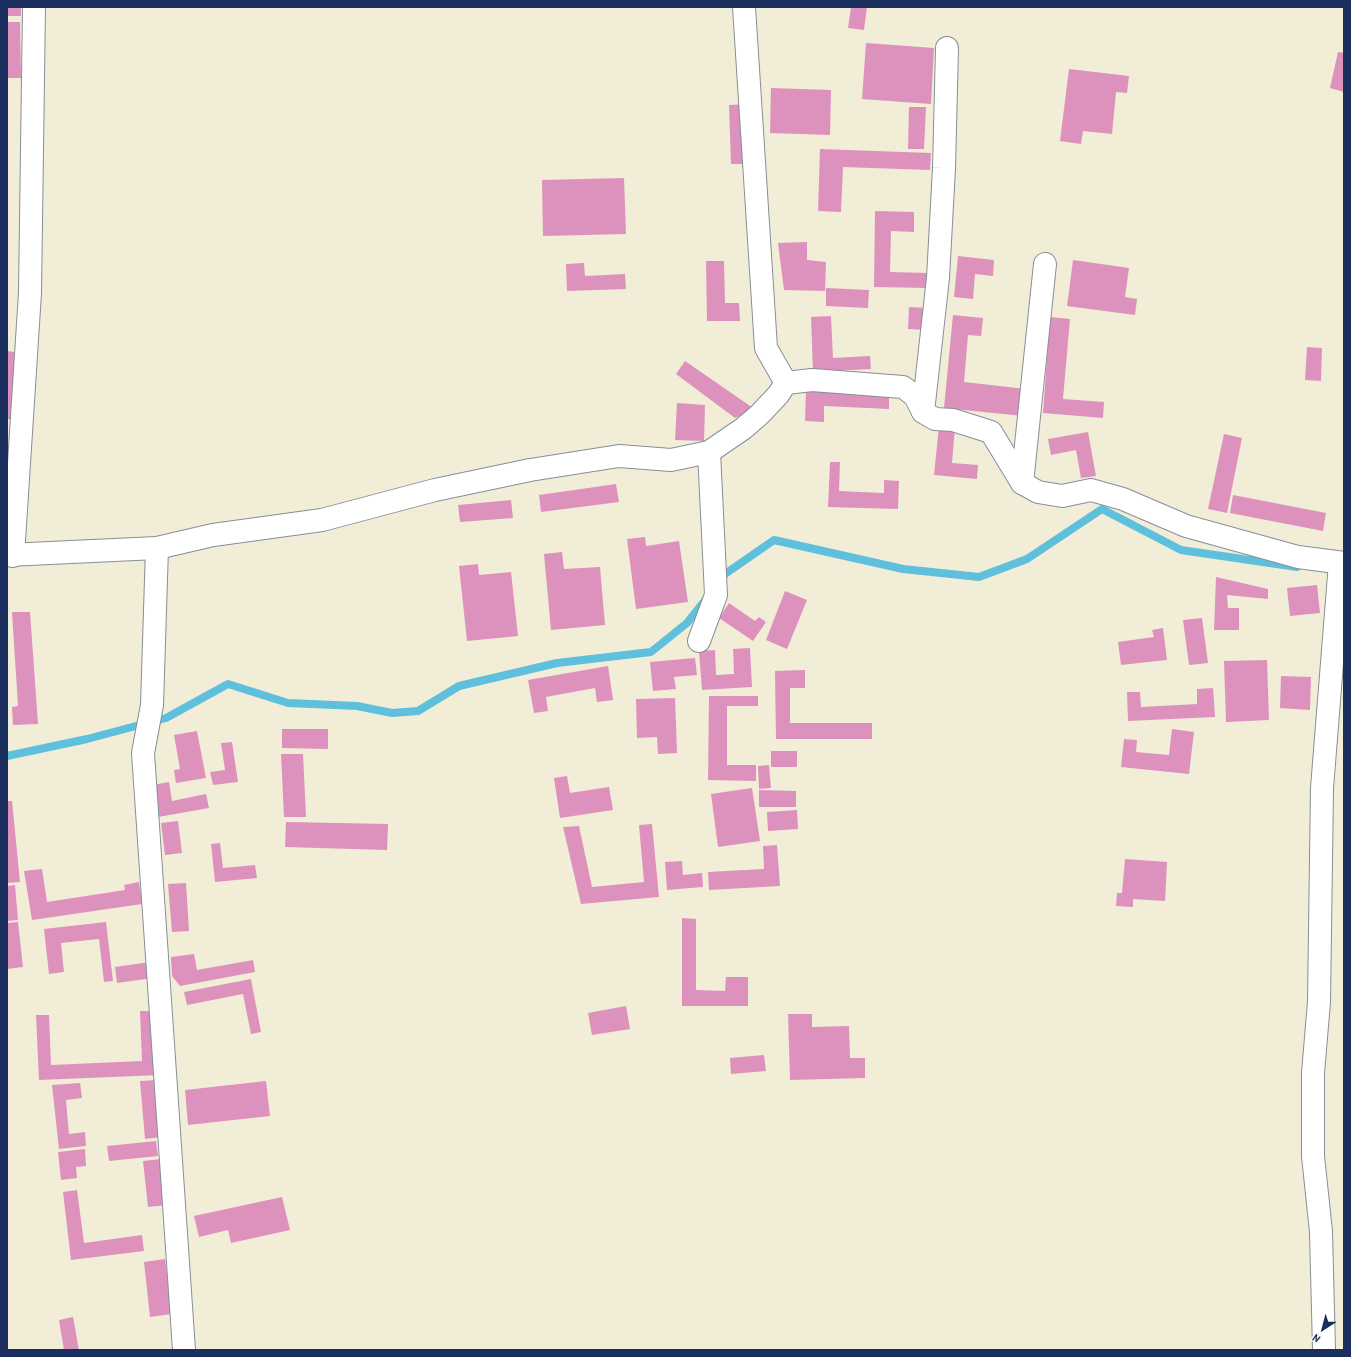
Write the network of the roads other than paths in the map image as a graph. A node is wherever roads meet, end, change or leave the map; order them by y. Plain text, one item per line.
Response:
1 (34, 7) edge
2 (744, 7) edge
3 (948, 48) dead end
4 (1045, 264) dead end
5 (786, 383) junction
6 (923, 412) junction
7 (708, 452) junction
8 (1022, 483) junction
9 (157, 548) junction
10 (10, 556) edge
11 (1342, 563) edge
12 (700, 641) dead end
13 (184, 1350) edge
14 (1324, 1350) edge

1 - 10 street
2 - 5 street
3 - 6 street
4 - 8 street
5 - 6 street
5 - 7 street
6 - 8 street
7 - 9 street
7 - 12 street
8 - 11 street
9 - 10 street
9 - 13 street
11 - 14 street

